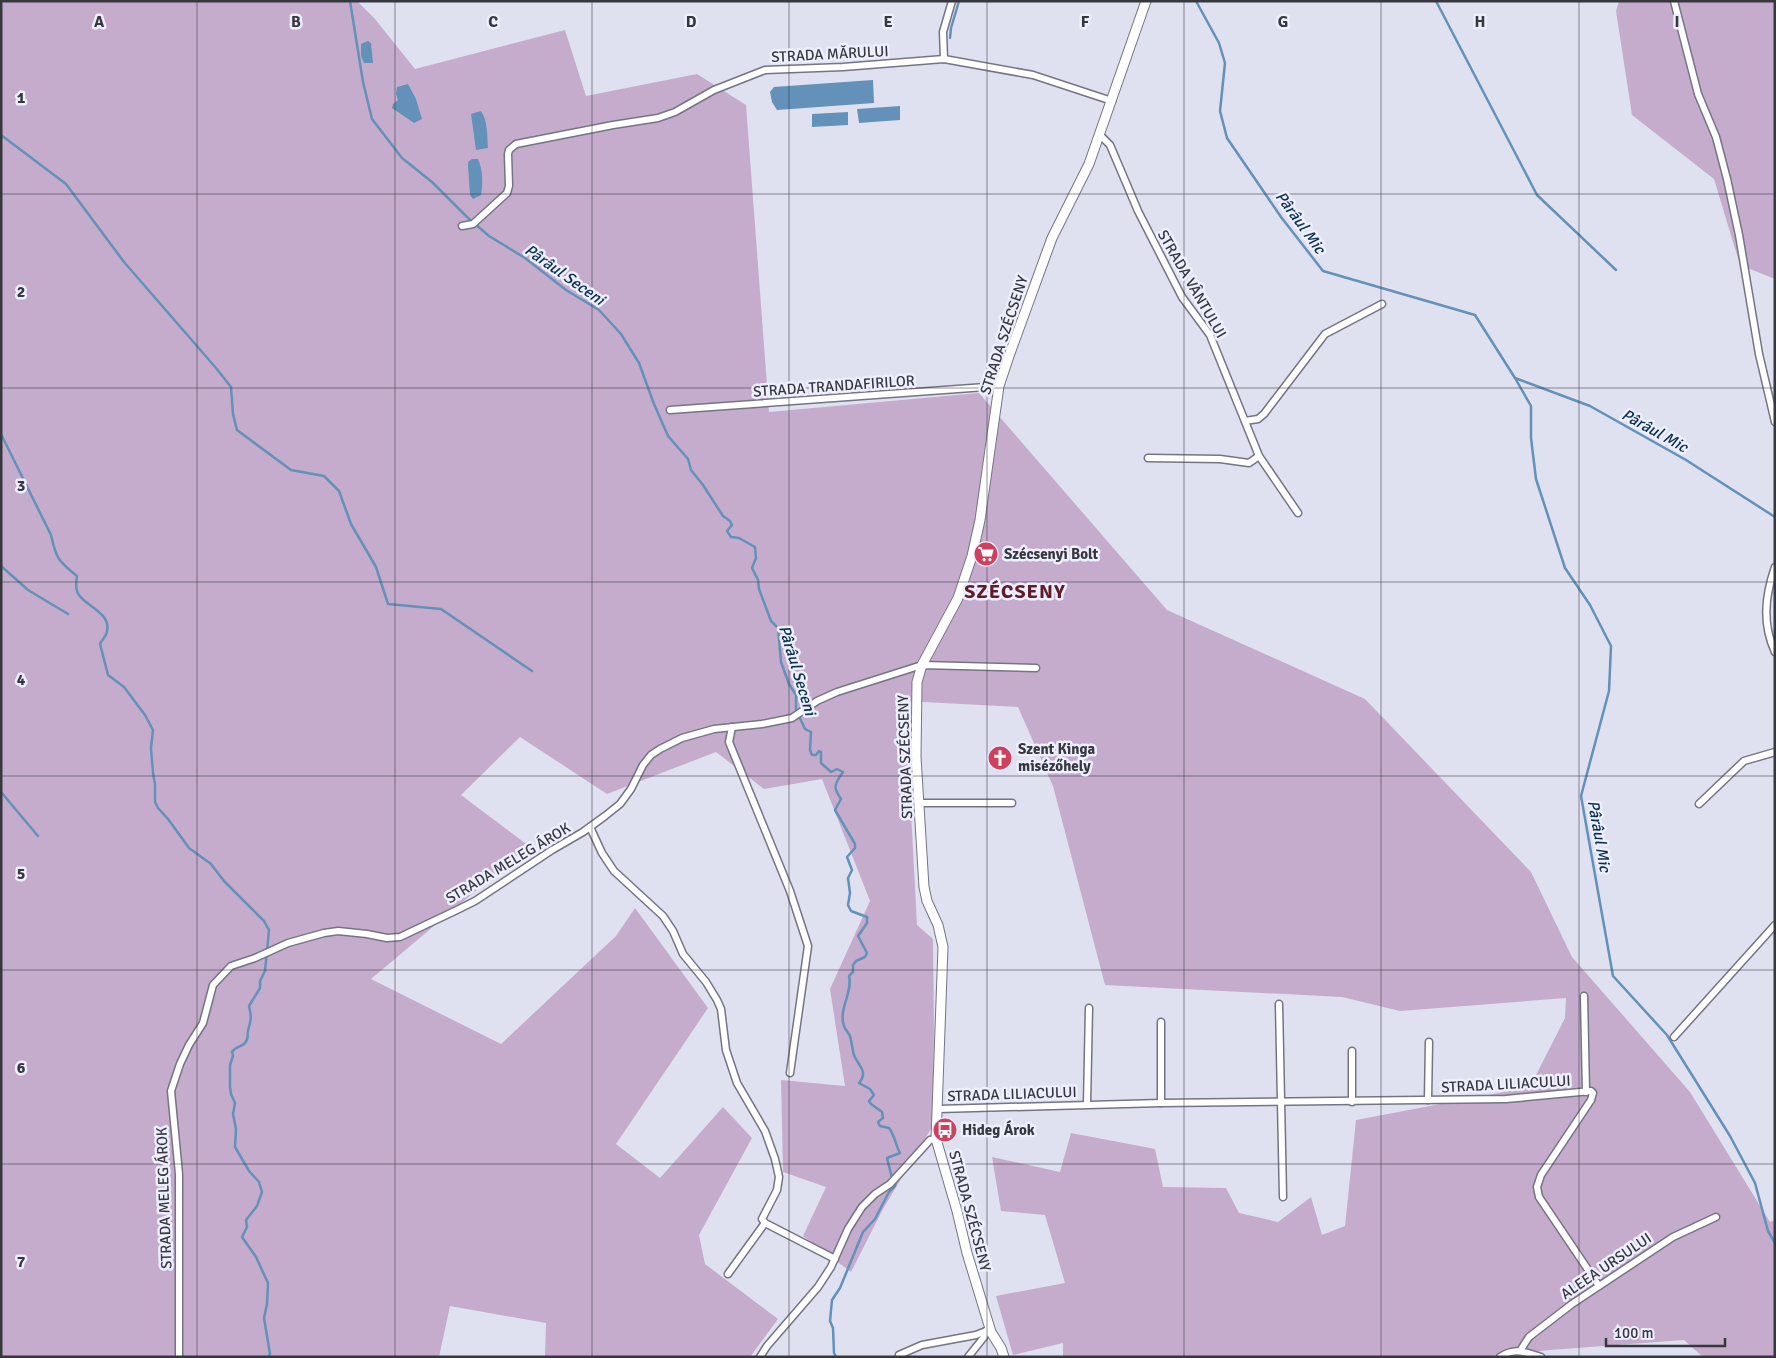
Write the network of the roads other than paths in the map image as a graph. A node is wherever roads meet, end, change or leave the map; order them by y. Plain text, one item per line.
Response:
1 (952, 1) edge
2 (1146, 1) edge
3 (1674, 1) edge
4 (944, 59) junction
5 (1112, 101) junction
6 (1100, 135) junction
7 (462, 226) dead end
8 (1382, 304) dead end
9 (999, 386) junction
10 (670, 410) dead end
11 (1245, 421) junction
12 (1775, 422) edge
13 (1259, 456) junction
14 (1148, 458) dead end
15 (1298, 512) dead end
16 (1775, 567) edge
17 (1775, 652) edge
18 (922, 665) junction
19 (1036, 668) dead end
20 (732, 727) junction
21 (1775, 752) edge
22 (919, 803) junction
23 (1012, 803) dead end
24 (1699, 804) dead end
25 (590, 827) junction
26 (1775, 925) edge
27 (1584, 996) dead end
28 (1279, 1004) dead end
29 (1088, 1008) dead end
30 (1162, 1022) dead end
31 (1674, 1037) dead end
32 (1429, 1042) dead end
33 (1352, 1051) dead end
34 (790, 1073) dead end
35 (1586, 1092) junction
36 (1428, 1100) junction
37 (1281, 1102) junction
38 (1352, 1102) junction
39 (1161, 1103) junction
40 (1087, 1104) junction
41 (938, 1108) junction
42 (936, 1140) junction
43 (1283, 1197) dead end
44 (1716, 1217) dead end
45 (765, 1223) junction
46 (834, 1259) junction
47 (728, 1274) dead end
48 (1599, 1286) junction
49 (989, 1331) junction
50 (1520, 1351) junction
51 (899, 1355) dead end
52 (179, 1357) edge
53 (760, 1357) edge
54 (968, 1357) edge
55 (1004, 1357) edge
56 (1500, 1357) edge
57 (1540, 1357) edge

1 - 4 street
2 - 5 street, STRADA SZÉCSENY
3 - 12 street
4 - 5 street, STRADA MĂRULUI
4 - 7 street, STRADA MĂRULUI
5 - 6 street, STRADA SZÉCSENY
6 - 9 street, STRADA SZÉCSENY
6 - 11 street, STRADA VÂNTULUI
8 - 11 street
9 - 10 street, STRADA TRANDAFIRILOR
9 - 18 street, STRADA SZÉCSENY
11 - 13 street, STRADA VÂNTULUI
13 - 14 street
13 - 15 street, STRADA VÂNTULUI
16 - 17 street
18 - 19 street, STRADA MELEG ÁROK
18 - 20 street, STRADA MELEG ÁROK
18 - 22 street, STRADA SZÉCSENY
20 - 25 street, STRADA MELEG ÁROK
20 - 34 street
21 - 24 street
22 - 23 street
22 - 41 street, STRADA SZÉCSENY
25 - 45 street
25 - 52 street, STRADA MELEG ÁROK
26 - 31 street
27 - 35 street, STRADA LILIACULUI
28 - 37 street
29 - 40 street, STRADA LILIACULUI
30 - 39 street
32 - 36 street, STRADA LILIACULUI
33 - 38 street
35 - 36 street, STRADA LILIACULUI
35 - 48 street, STRADA LILIACULUI
36 - 38 street, STRADA LILIACULUI
37 - 38 street, STRADA LILIACULUI
37 - 39 street, STRADA LILIACULUI
37 - 43 street
39 - 40 street, STRADA LILIACULUI
40 - 41 street, STRADA LILIACULUI
41 - 42 street, STRADA SZÉCSENY
42 - 46 street
42 - 49 street, STRADA SZÉCSENY
44 - 48 street, ALEEA URSULUI
45 - 46 street
45 - 47 street
46 - 53 street
48 - 50 street, ALEEA URSULUI
49 - 51 street
49 - 54 street
49 - 55 street, STRADA SZÉCSENY
50 - 56 street
50 - 57 street

